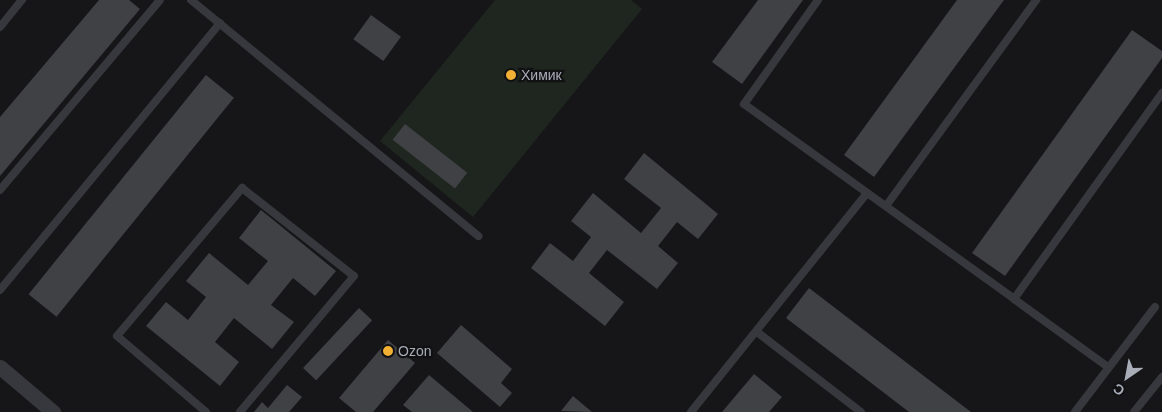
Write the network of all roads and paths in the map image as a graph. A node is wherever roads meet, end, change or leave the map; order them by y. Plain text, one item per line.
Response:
1 (22, 0) edge
2 (160, 0) edge
3 (192, 0) edge
4 (818, 0) edge
5 (1036, 0) edge
6 (220, 23) junction
7 (0, 27) edge
8 (1162, 93) edge
9 (0, 190) edge
10 (868, 193) junction
11 (886, 206) junction
12 (478, 236) dead end
13 (0, 290) edge
14 (1014, 299) junction
15 (1155, 307) dead end
16 (757, 332) junction
17 (0, 367) edge
18 (1108, 367) junction
19 (1162, 377) edge
20 (53, 412) edge
21 (206, 412) edge
22 (240, 412) edge
23 (691, 412) edge
24 (861, 412) edge
25 (1075, 412) edge
26 (1134, 412) edge

1 - 7 lane
2 - 9 lane
3 - 6 lane
4 - 10 lane
5 - 11 lane
6 - 12 lane
6 - 13 lane
8 - 14 lane
10 - 11 lane
10 - 16 lane
11 - 14 lane
14 - 18 lane
15 - 18 lane
16 - 23 lane
16 - 24 lane
17 - 20 street
18 - 25 lane
19 - 26 lane
21 - 22 lane

